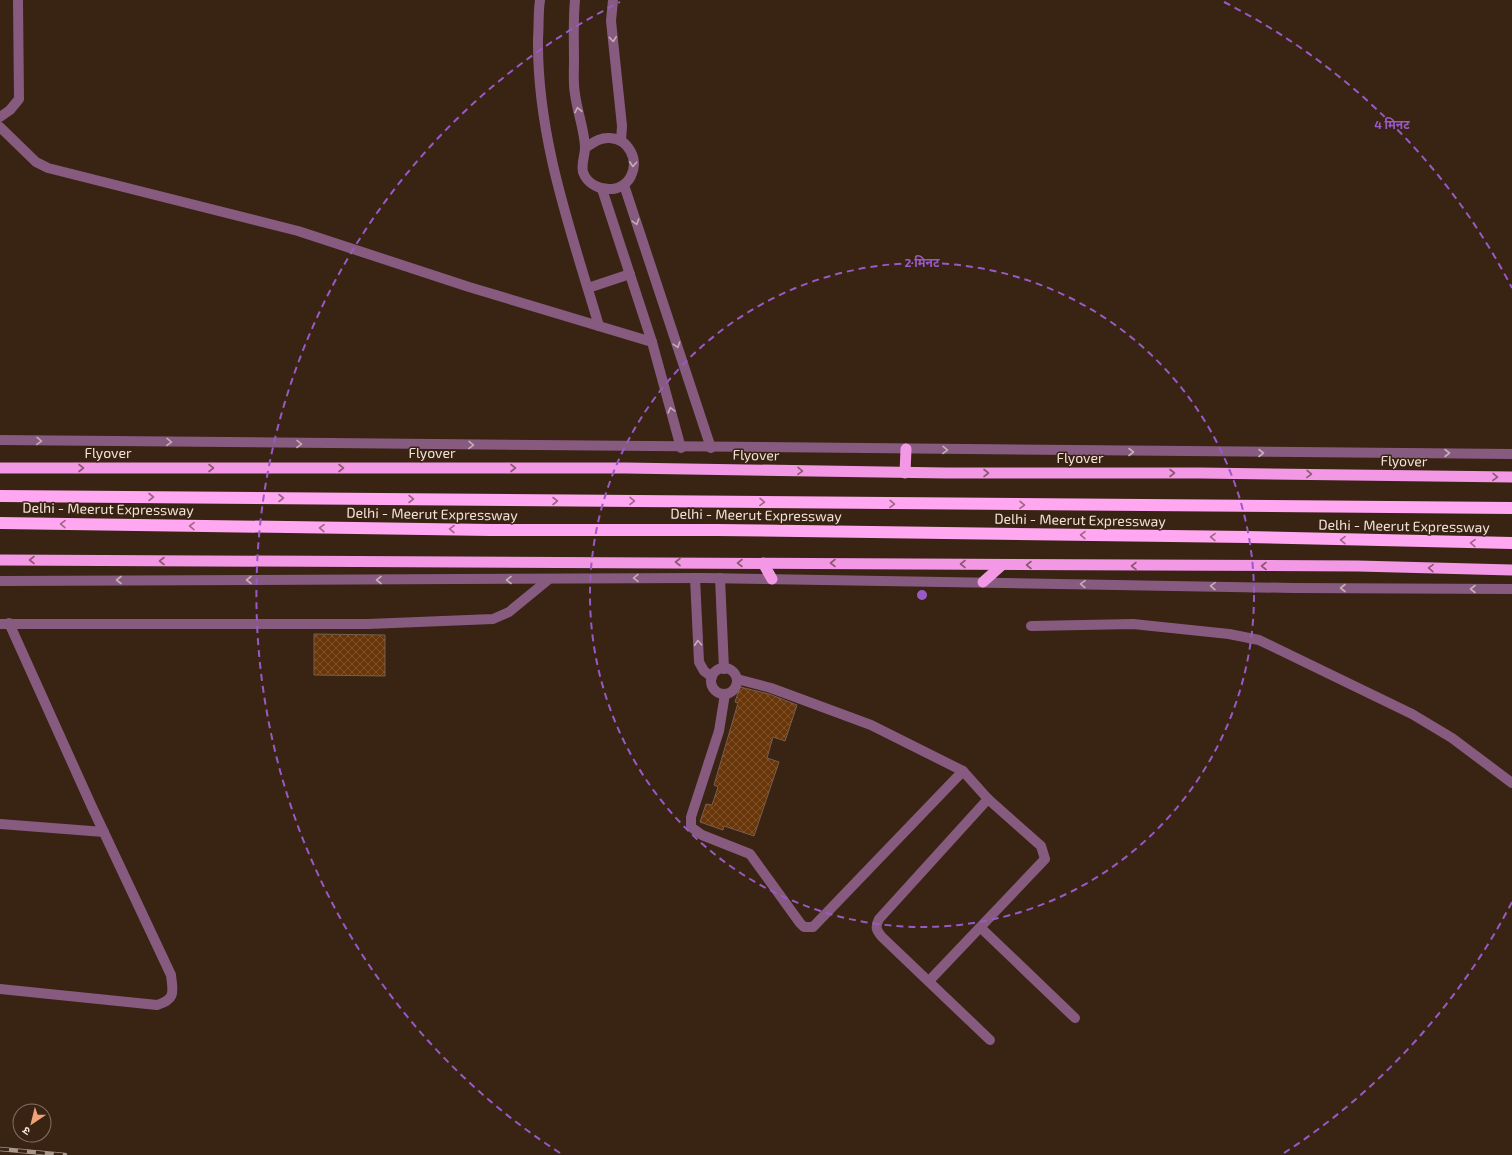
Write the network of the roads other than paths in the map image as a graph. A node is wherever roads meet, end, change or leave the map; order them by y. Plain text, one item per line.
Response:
1 (18, 0) edge
2 (540, 0) edge
3 (575, 0) edge
4 (612, 0) edge
5 (0, 117) edge
6 (0, 127) edge
7 (621, 141) junction
8 (585, 148) junction
9 (624, 185) junction
10 (602, 189) junction
11 (630, 274) junction
12 (588, 288) junction
13 (599, 326) junction
14 (652, 342) junction
15 (0, 440) edge
16 (681, 448) junction
17 (711, 448) junction
18 (906, 449) junction
19 (1512, 454) edge
20 (0, 468) edge
21 (905, 473) junction
22 (1512, 477) edge
23 (0, 496) edge
24 (1512, 508) edge
25 (0, 523) edge
26 (1512, 544) edge
27 (0, 560) edge
28 (763, 563) junction
29 (1002, 565) junction
30 (1512, 570) edge
31 (695, 578) junction
32 (720, 578) junction
33 (772, 579) junction
34 (548, 580) junction
35 (0, 581) edge
36 (983, 582) junction
37 (1512, 589) edge
38 (4, 624) edge
39 (1031, 626) dead end
40 (724, 669) junction
41 (712, 677) junction
42 (737, 679) junction
43 (725, 694) junction
44 (963, 771) junction
45 (1512, 783) edge
46 (988, 799) junction
47 (0, 824) edge
48 (104, 832) junction
49 (981, 928) junction
50 (929, 981) junction
51 (0, 989) edge
52 (1075, 1018) dead end
53 (990, 1040) dead end

1 - 5 street
2 - 12 street
8 -> 3 street
4 -> 7 street
6 - 13 street
7 - 8 street
7 -> 9 street
8 - 10 street
9 - 10 street
9 -> 17 street
10 - 11 street
11 - 12 street
11 - 14 street
12 - 13 street
13 - 14 street
16 -> 14 street
15 -> 16 street
16 - 17 street
17 - 18 street
18 -> 19 street
18 - 21 highway
20 -> 21 highway, Flyover
21 -> 22 highway, Flyover
23 -> 24 highway, Delhi - Meerut Expressway
26 -> 25 highway, Delhi - Meerut Expressway
28 -> 27 highway
29 -> 28 highway
28 - 33 highway
30 -> 29 highway
29 - 36 highway
31 - 32 street
31 -> 34 street
41 -> 31 street
32 - 33 street
32 - 40 street
33 - 36 street
34 -> 35 street
34 - 38 street
37 -> 36 street
38 - 48 street
39 - 45 street
40 - 41 street
40 - 42 street
41 - 43 street
42 - 43 street
42 - 44 street
43 - 44 street
44 - 46 street
46 - 49 street
46 - 50 street
47 - 48 street
48 - 51 street
49 - 50 street
49 - 52 street
50 - 53 street

